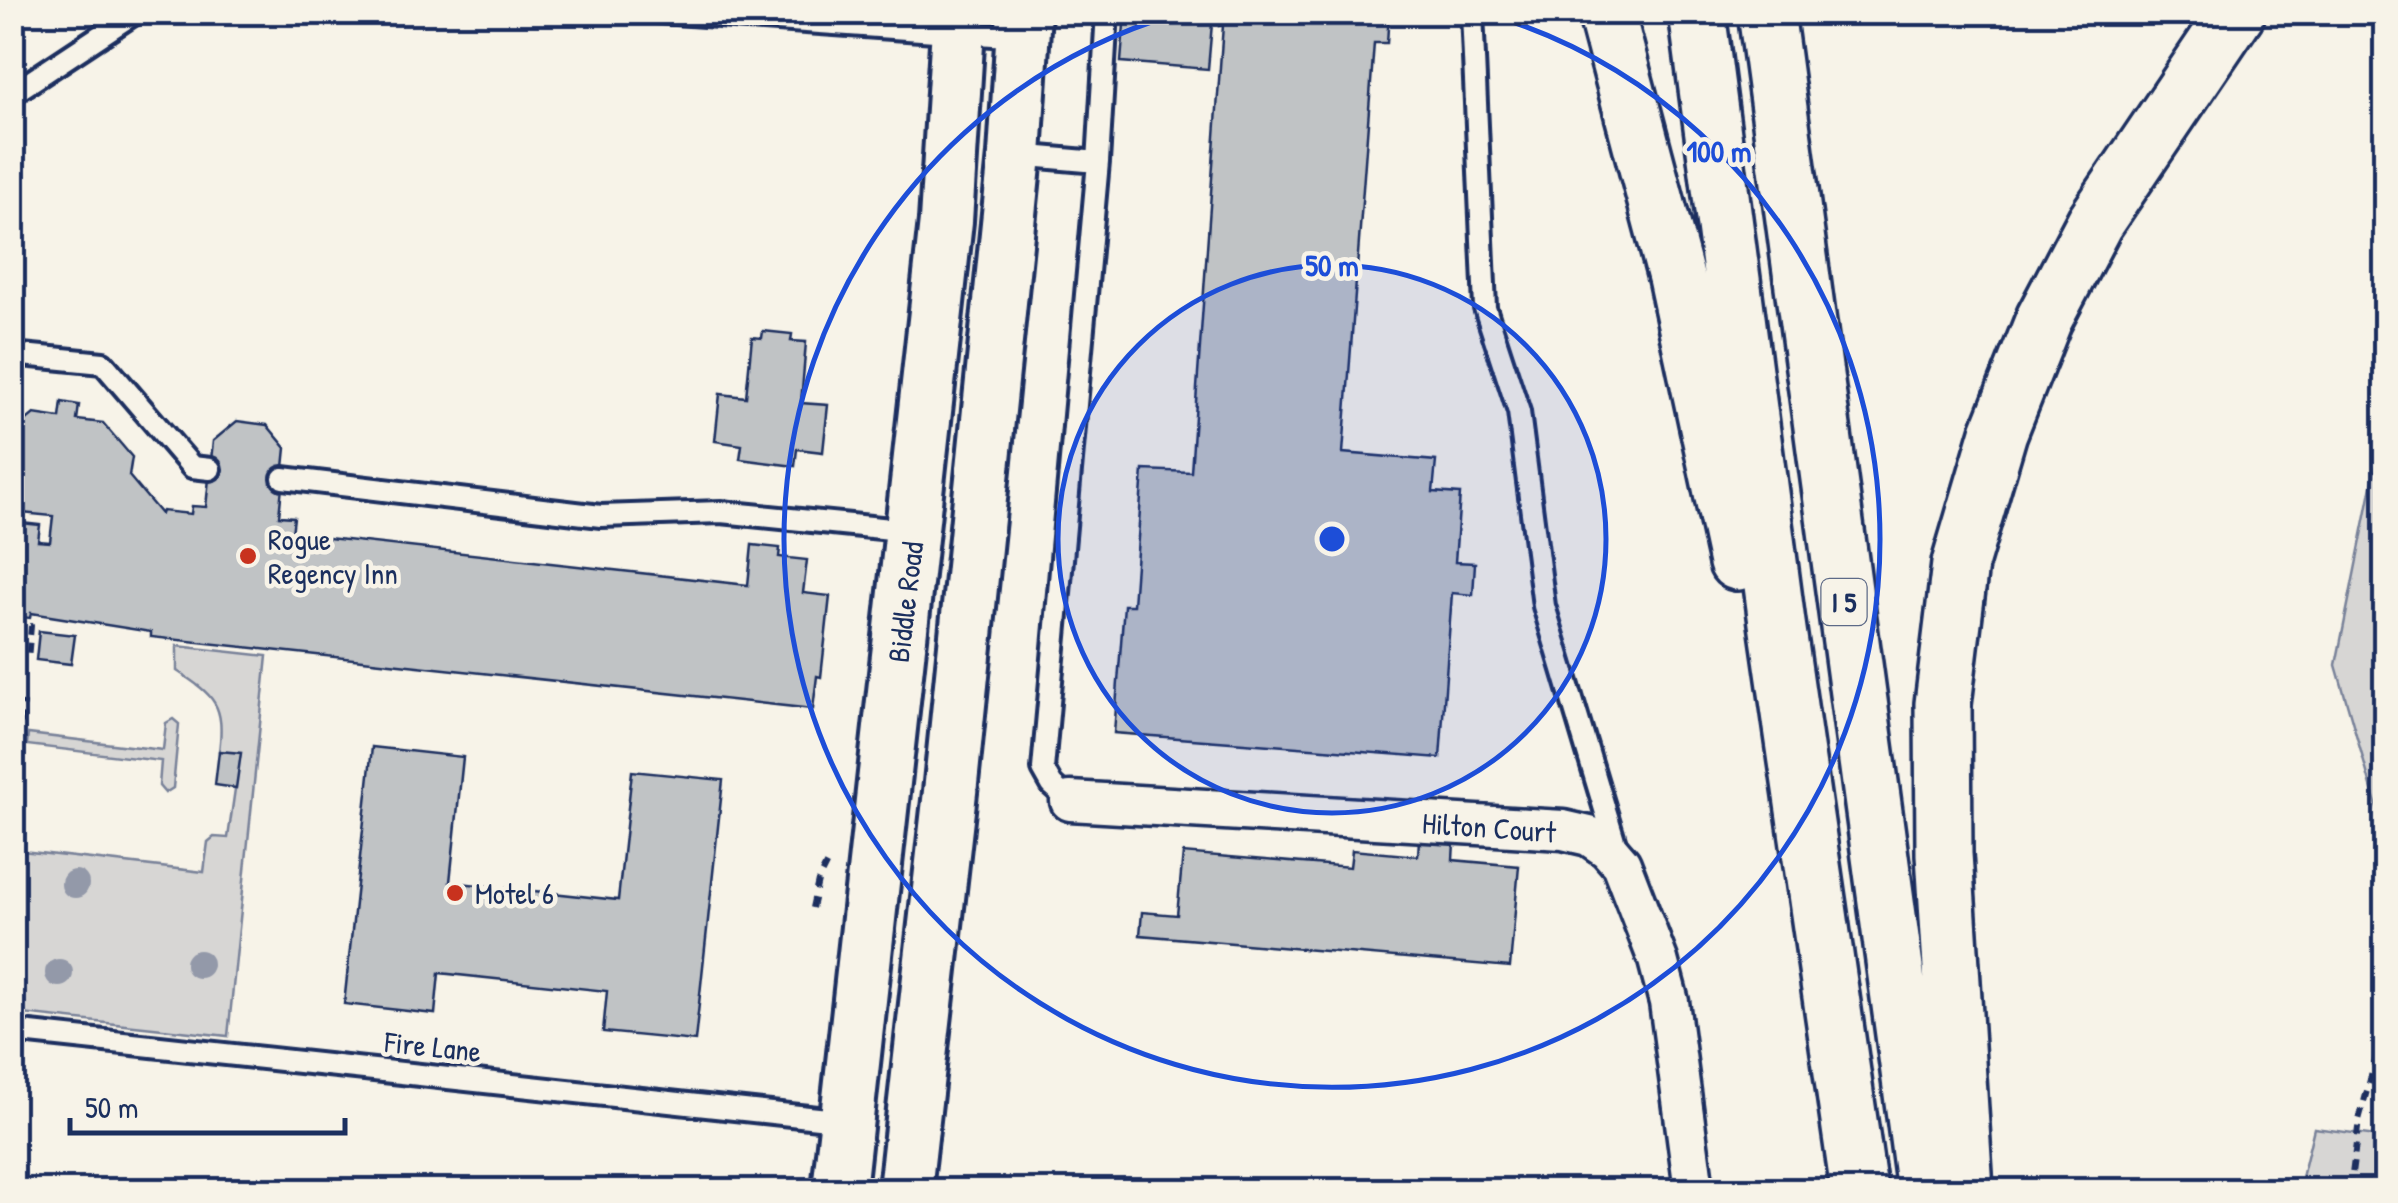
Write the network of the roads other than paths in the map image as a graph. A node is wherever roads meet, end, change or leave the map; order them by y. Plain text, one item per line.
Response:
1 (136, 12) edge
2 (662, 12) edge
3 (1107, 12) edge
4 (1472, 12) edge
5 (1606, 12) edge
6 (1697, 12) edge
7 (1766, 12) edge
8 (2238, 12) edge
9 (959, 23) edge
10 (1024, 25) edge
11 (12, 94) edge
12 (1014, 155) junction
13 (1098, 162) junction
14 (12, 354) edge
15 (210, 469) dead end
16 (283, 478) dead end
17 (913, 531) junction
18 (1777, 623) junction
19 (1070, 801) joint
20 (1621, 864) junction
21 (12, 1031) edge
22 (846, 1122) junction
23 (839, 1190) edge
24 (905, 1190) edge
25 (1694, 1190) edge
26 (1859, 1190) edge
27 (1925, 1190) edge
28 (1966, 1190) edge

1 - 11 lane
2 - 9 lane
3 - 13 lane
4 - 20 lane
5 - 18 highway
6 - 18 highway, I 5
7 - 27 highway, I 5
8 - 28 highway
9 - 10 lane
9 - 17 main road, Biddle Road
10 - 12 main road, Biddle Road
12 - 13 lane
12 - 24 main road, Biddle Road
13 - 19 lane
14 - 15 lane
16 - 17 lane
17 - 22 main road, Biddle Road
18 - 26 highway, I 5
19 - 20 street, Hilton Court
20 - 25 street
21 - 22 lane, Fire Lane
22 - 23 main road, Biddle Road

